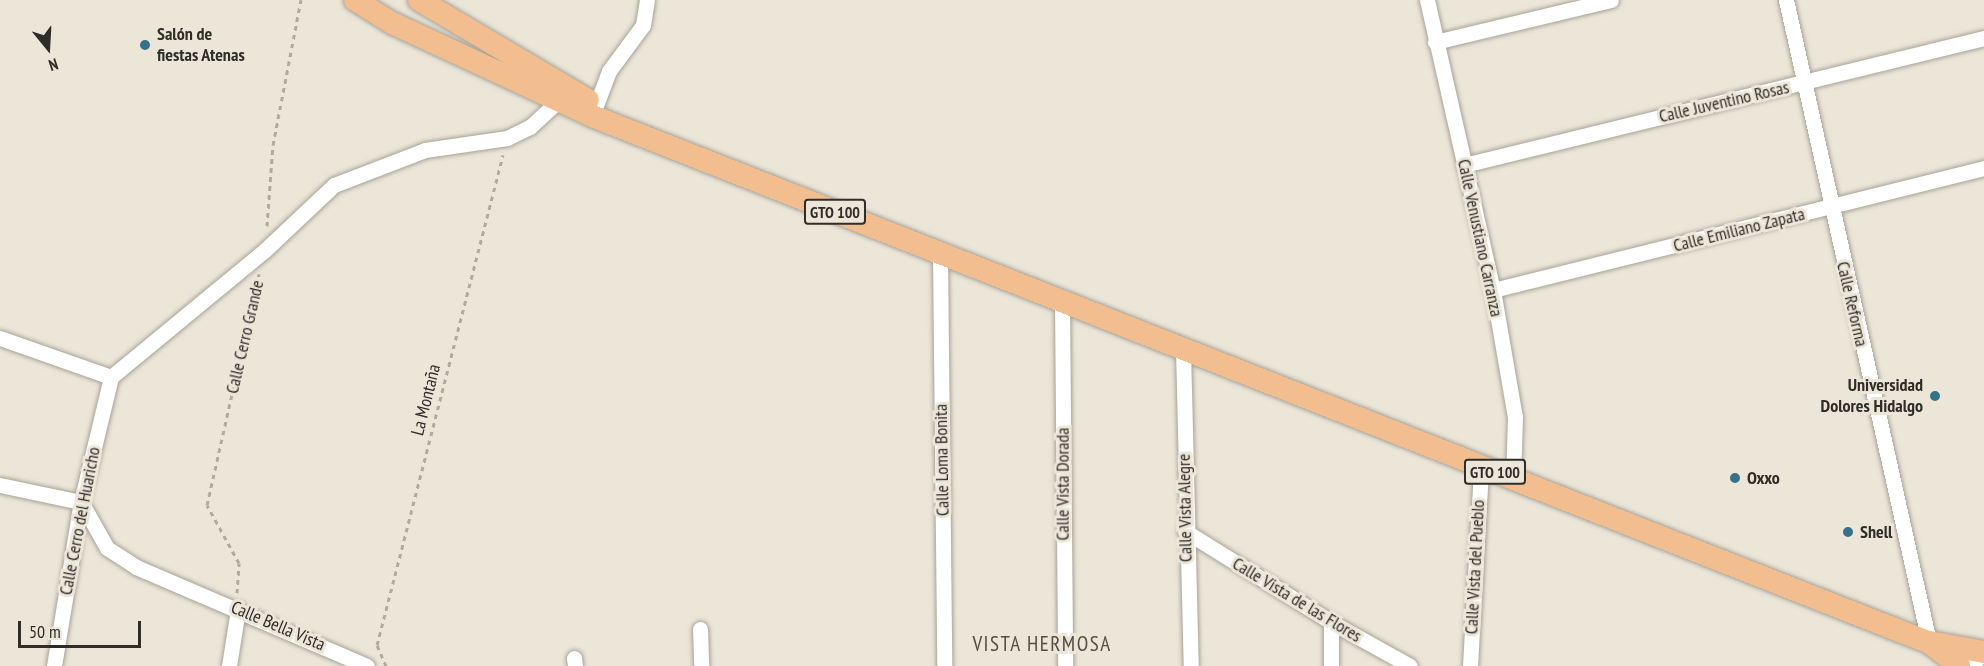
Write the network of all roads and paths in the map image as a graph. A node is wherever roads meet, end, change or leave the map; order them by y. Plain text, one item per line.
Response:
1 (301, 0) edge
2 (355, 0) edge
3 (418, 0) edge
4 (647, 0) edge
5 (1427, 0) edge
6 (1611, 0) edge
7 (1786, 0) edge
8 (1984, 38) edge
9 (1435, 42) junction
10 (1805, 83) junction
11 (558, 100) junction
12 (600, 114) junction
13 (507, 138) junction
14 (1464, 165) junction
15 (1984, 168) edge
16 (1830, 208) junction
17 (265, 250) junction
18 (940, 254) junction
19 (1493, 290) junction
20 (1062, 301) junction
21 (0, 338) edge
22 (1183, 349) junction
23 (111, 377) junction
24 (1481, 467) junction
25 (1513, 479) junction
26 (0, 485) edge
27 (81, 502) junction
28 (1185, 531) junction
29 (238, 609) junction
30 (1331, 622) junction
31 (700, 629) dead end
32 (1929, 642) junction
33 (1980, 656) edge
34 (54, 666) edge
35 (229, 666) edge
36 (367, 666) edge
37 (386, 666) edge
38 (701, 666) edge
39 (944, 666) edge
40 (1065, 666) edge
41 (1191, 666) edge
42 (1331, 666) edge
43 (1410, 666) edge
44 (1470, 666) edge
45 (1959, 666) edge

1 - 17 path, Calle Cerro Grande
2 - 11 main road, GTO 100
3 - 12 main road, GTO 100
4 - 12 street
5 - 9 street, Calle Venustiano Carranza
6 - 9 street
7 - 10 street, Calle Reforma
8 - 10 street, Calle Juventino Rosas
9 - 14 street, Calle Venustiano Carranza
10 - 14 street, Calle Juventino Rosas
10 - 16 street, Calle Reforma
11 - 12 main road, GTO 100
11 - 13 street
12 - 18 main road, GTO 100
13 - 17 street
13 - 37 path, La Montaña
14 - 19 street, Calle Venustiano Carranza
15 - 16 street, Calle Emiliano Zapata
16 - 19 street, Calle Emiliano Zapata
16 - 32 street, Calle Reforma
17 - 23 street
17 - 29 path, Calle Cerro Grande
18 - 20 main road, GTO 100
18 - 39 street, Calle Loma Bonita
19 - 25 street, Calle Venustiano Carranza
20 - 22 main road, GTO 100
20 - 40 street, Calle Vista Dorada
21 - 23 street
22 - 24 main road, GTO 100
22 - 28 street, Calle Vista Alegre
23 - 27 street, Calle Cerro del Huaricho
24 - 25 main road, GTO 100
24 - 44 street, Calle Vista del Pueblo
25 - 32 main road, GTO 100
26 - 27 street
27 - 29 street, Calle Bella Vista
27 - 34 street, Calle Cerro del Huaricho
28 - 30 street, Calle Vista de las Flores
28 - 41 street, Calle Vista Alegre
29 - 35 street
29 - 36 street, Calle Bella Vista
30 - 42 street
30 - 43 street, Calle Vista de las Flores
31 - 38 street
32 - 33 main road, GTO 100
32 - 45 main road, GTO 100

